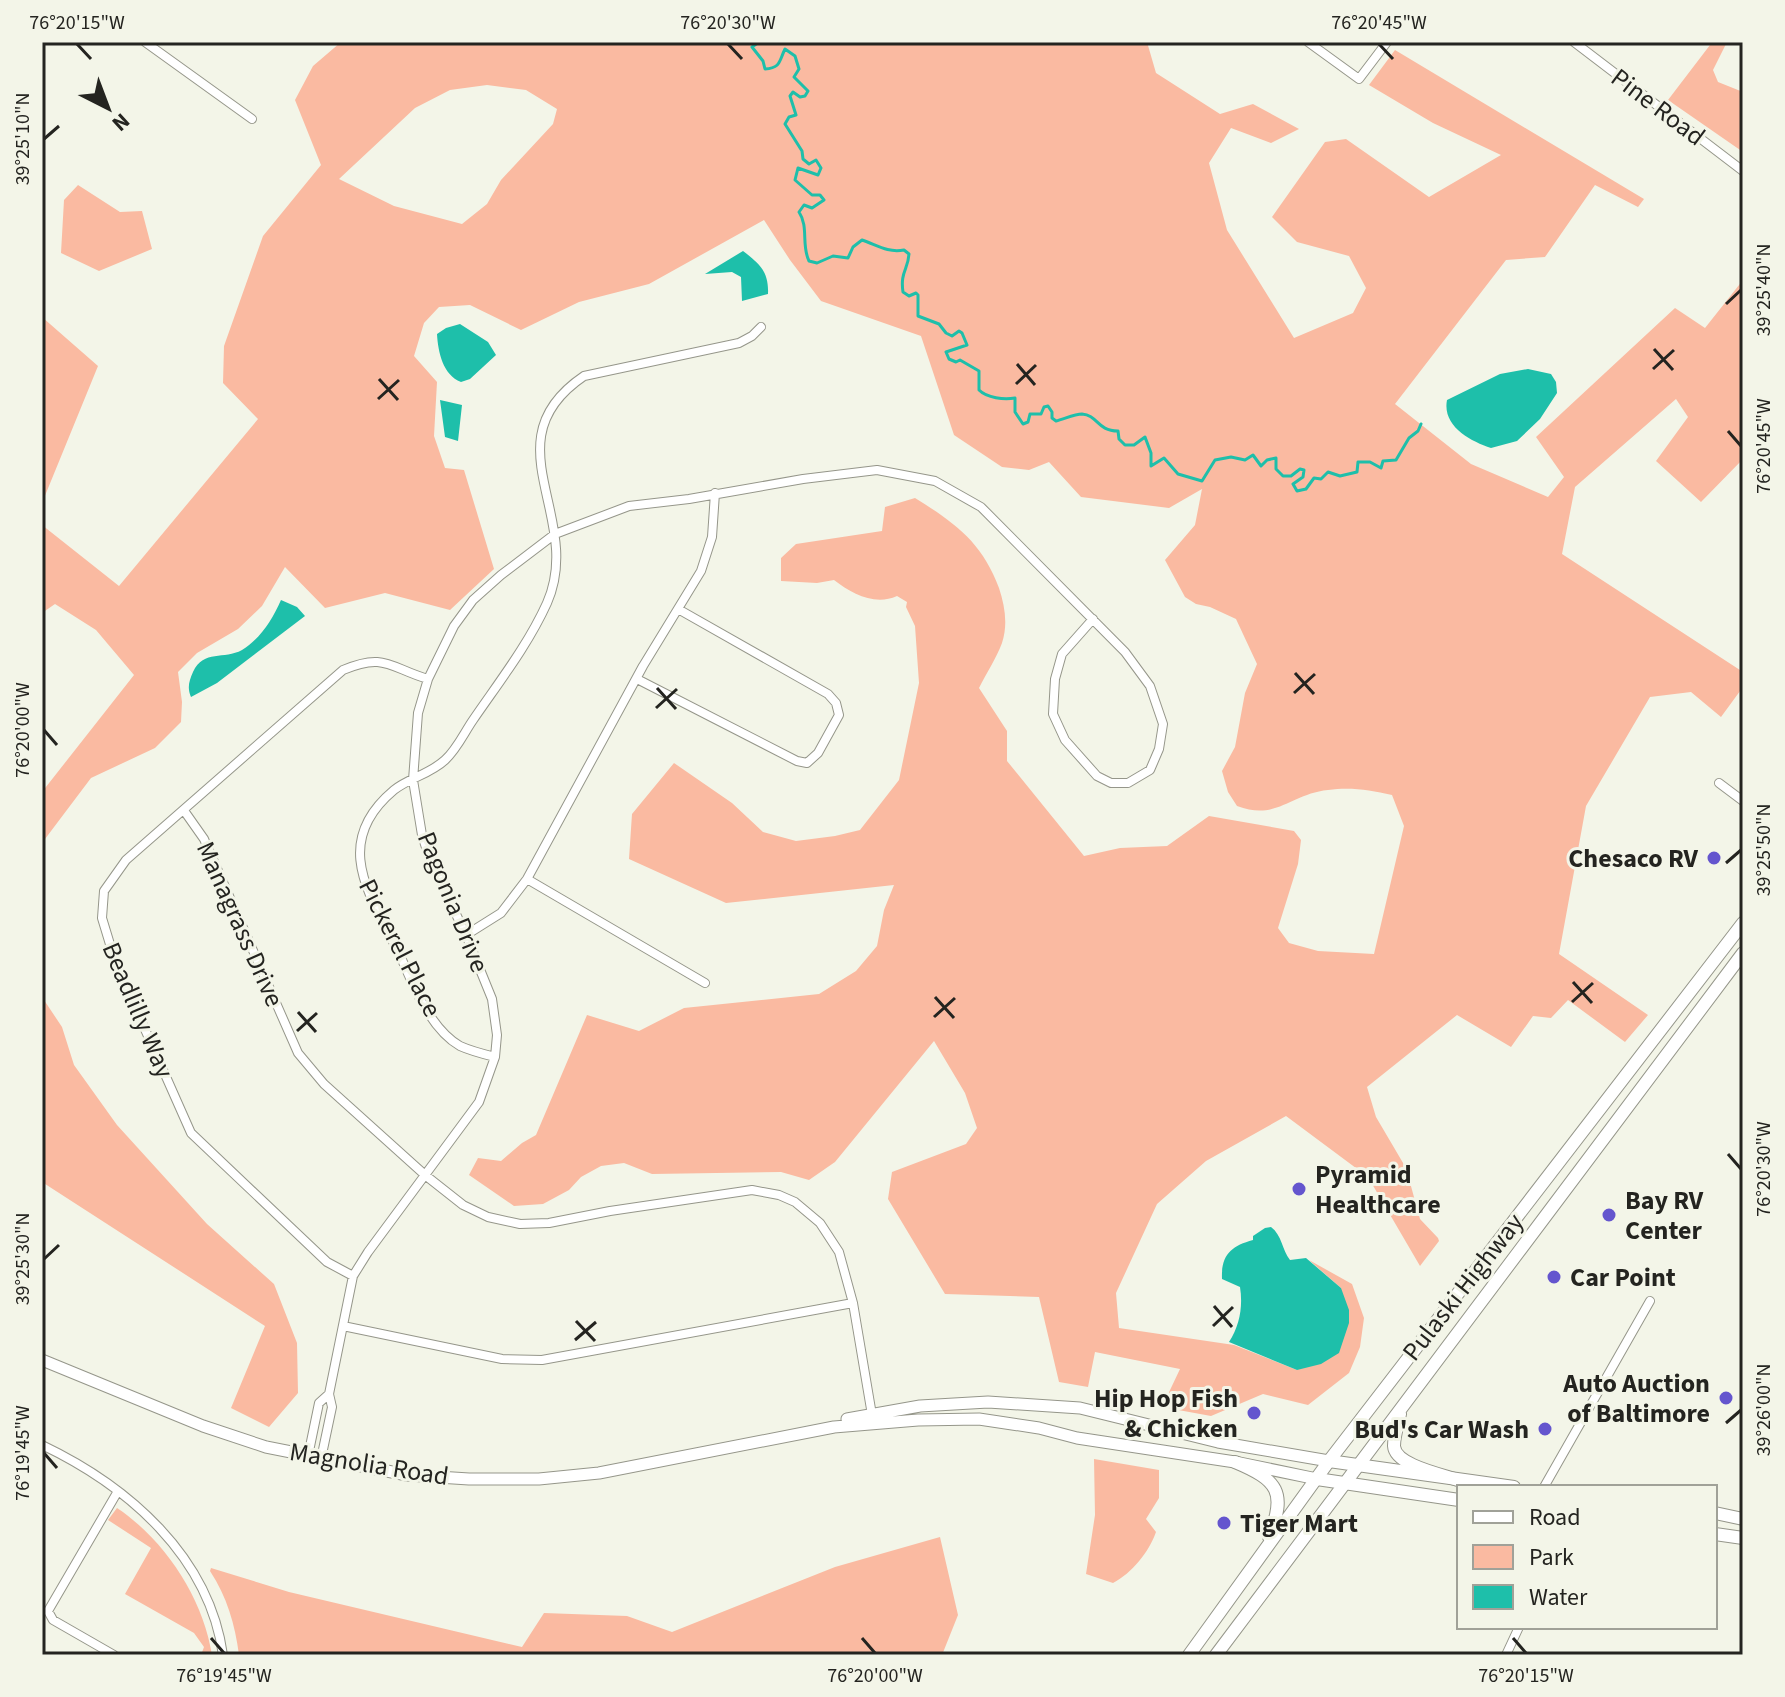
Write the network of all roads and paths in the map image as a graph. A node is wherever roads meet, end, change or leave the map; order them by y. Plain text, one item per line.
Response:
1 (145, 42) edge
2 (1308, 42) edge
3 (1387, 42) edge
4 (1574, 42) edge
5 (252, 119) dead end
6 (1743, 171) edge
7 (761, 327) dead end
8 (715, 493) junction
9 (555, 534) junction
10 (678, 609) junction
11 (1093, 619) junction
12 (428, 679) junction
13 (637, 679) junction
14 (413, 780) junction
15 (1719, 783) dead end
16 (1743, 801) edge
17 (185, 812) junction
18 (527, 879) junction
19 (1743, 923) edge
20 (466, 935) junction
21 (1743, 953) edge
22 (705, 983) dead end
23 (495, 1057) junction
24 (425, 1175) junction
25 (1492, 1248) junction
26 (1512, 1262) junction
27 (353, 1276) junction
28 (1650, 1301) dead end
29 (853, 1303) junction
30 (343, 1326) junction
31 (42, 1360) edge
32 (329, 1394) junction
33 (1400, 1410) junction
34 (872, 1415) junction
35 (758, 1443) junction
36 (42, 1445) edge
37 (308, 1456) junction
38 (321, 1459) junction
39 (1329, 1461) junction
40 (1235, 1462) junction
41 (1358, 1466) junction
42 (1317, 1479) junction
43 (1461, 1481) junction
44 (1345, 1484) junction
45 (1496, 1485) edge
46 (1545, 1485) edge
47 (118, 1491) junction
48 (1457, 1500) edge
49 (1717, 1513) edge
50 (1743, 1519) edge
51 (1717, 1534) edge
52 (1743, 1538) edge
53 (1251, 1569) junction
54 (1518, 1629) edge
55 (114, 1655) edge
56 (223, 1655) edge
57 (1189, 1655) edge
58 (1216, 1655) edge
59 (1506, 1655) edge

1 - 5 street
2 - 3 street
4 - 6 street, Pine Road
7 - 9 street, Pickerel Place
8 - 9 street, Pagonia Drive
8 - 10 street
8 - 11 street, Pagonia Drive
9 - 12 street, Pagonia Drive
9 - 14 street, Pickerel Place
10 - 13 street
10 - 13 street
11 - 11 street
12 - 14 street, Pagonia Drive
12 - 17 street, Beadlilly Way
13 - 18 street
14 - 20 street, Pagonia Drive
14 - 23 street, Pickerel Place
15 - 16 street
17 - 24 street, Managrass Drive
17 - 27 street, Beadlilly Way
18 - 20 street
18 - 22 street
19 - 25 main road, Pulaski Highway
20 - 23 street, Pagonia Drive
21 - 26 main road, Pulaski Highway
23 - 24 street, Pagonia Drive
24 - 27 street, Pagonia Drive
24 - 29 street, Managrass Drive
25 - 26 main road
25 - 39 main road, Pulaski Highway
26 - 33 main road, Pulaski Highway
27 - 30 street, Pagonia Drive
28 - 46 street
29 - 30 street
29 - 34 street, Managrass Drive
30 - 32 street, Pagonia Drive
31 - 37 main road, Magnolia Road
32 - 37 street, Pagonia Drive
32 - 38 street, Pagonia Drive
33 - 41 main road, Pulaski Highway
33 - 43 main road
34 - 35 main road, Magnolia Road
34 - 39 main road, Magnolia Road
35 - 38 main road, Magnolia Road
35 - 40 main road, Magnolia Road
36 - 47 street
37 - 38 main road, Magnolia Road
39 - 41 main road
39 - 42 main road, Pulaski Highway
40 - 42 main road, Magnolia Road
40 - 53 main road
41 - 43 main road
41 - 44 main road, Pulaski Highway
42 - 44 main road
42 - 53 main road, Pulaski Highway
43 - 45 main road
44 - 48 main road
44 - 58 main road, Pulaski Highway
47 - 55 street
47 - 56 street
49 - 50 main road
51 - 52 main road
53 - 57 main road, Pulaski Highway
54 - 59 street

